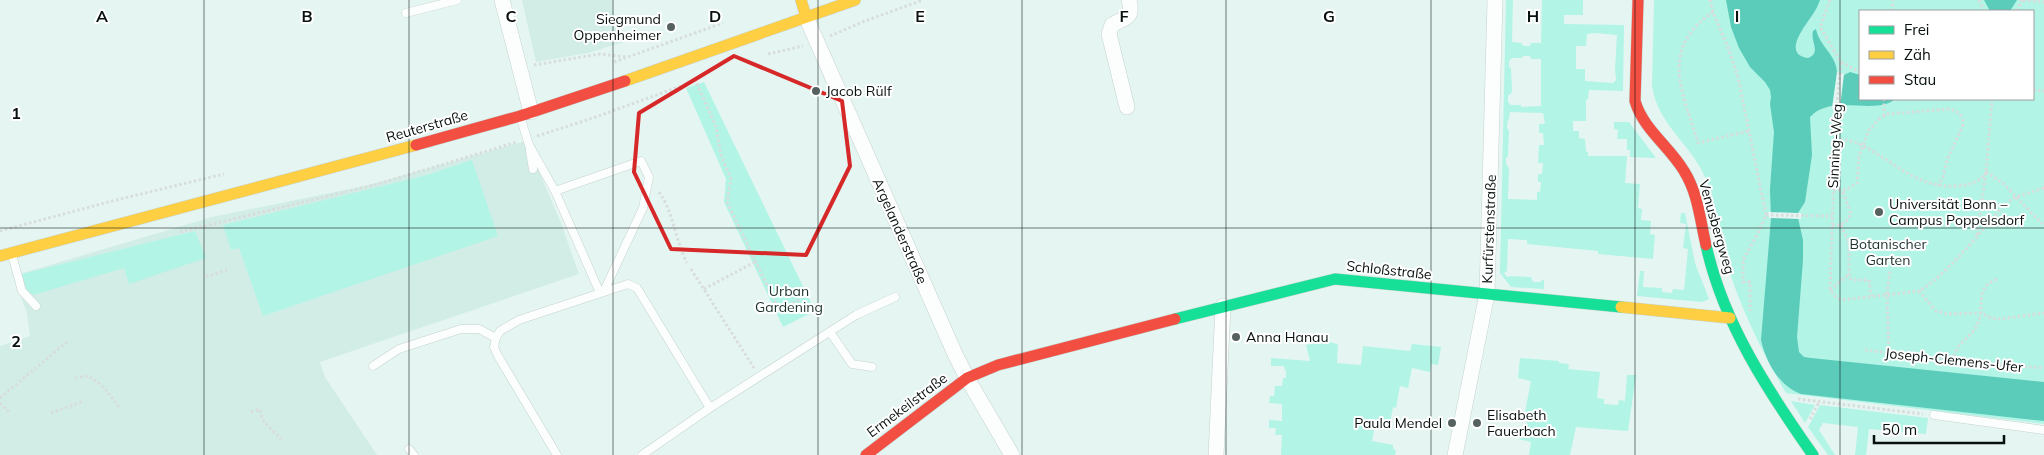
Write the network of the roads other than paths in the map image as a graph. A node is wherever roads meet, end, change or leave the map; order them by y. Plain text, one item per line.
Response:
1 (458, 0) edge
2 (502, 0) edge
3 (801, 0) edge
4 (855, 0) edge
5 (1129, 0) edge
6 (1494, 0) edge
7 (1638, 0) edge
8 (406, 13) dead end
9 (806, 17) junction
10 (1127, 107) dead end
11 (525, 114) junction
12 (529, 145) junction
13 (533, 169) dead end
14 (555, 191) junction
15 (12, 253) junction
16 (0, 256) edge
17 (602, 292) junction
18 (1487, 294) junction
19 (895, 297) dead end
20 (36, 306) dead end
21 (1223, 306) junction
22 (1730, 318) junction
23 (830, 332) junction
24 (496, 338) junction
25 (373, 366) dead end
26 (872, 367) dead end
27 (967, 378) junction
28 (710, 408) junction
29 (1934, 415) road end
30 (2044, 430) edge
31 (557, 455) edge
32 (642, 455) edge
33 (866, 455) edge
34 (1012, 455) edge
35 (1216, 455) edge
36 (1456, 455) edge
37 (1813, 455) edge

1 - 8 lane
2 - 11 street
3 - 9 street, Argelanderstraße
4 - 9 street, Reuterstraße
5 - 10 street
6 - 18 street, Kurfürstenstraße
7 - 22 street, Venusbergweg
9 - 11 street, Reuterstraße
9 - 27 street, Argelanderstraße
11 - 12 lane
11 - 15 street, Reuterstraße
12 - 13 lane
12 - 14 lane
14 - 17 lane
14 - 17 lane
15 - 16 street, Reuterstraße
15 - 20 lane
17 - 24 lane
17 - 28 lane
18 - 21 street, Schloßstraße
18 - 22 street, Schloßstraße
18 - 36 street, Kurfürstenstraße
19 - 23 lane
21 - 27 street, Schloßstraße
21 - 35 street
22 - 37 street, Venusbergweg
23 - 26 lane
23 - 28 lane
24 - 25 lane
24 - 31 lane
27 - 33 street, Ermekeilstraße
27 - 34 street, Argelanderstraße
28 - 32 lane
29 - 30 lane

